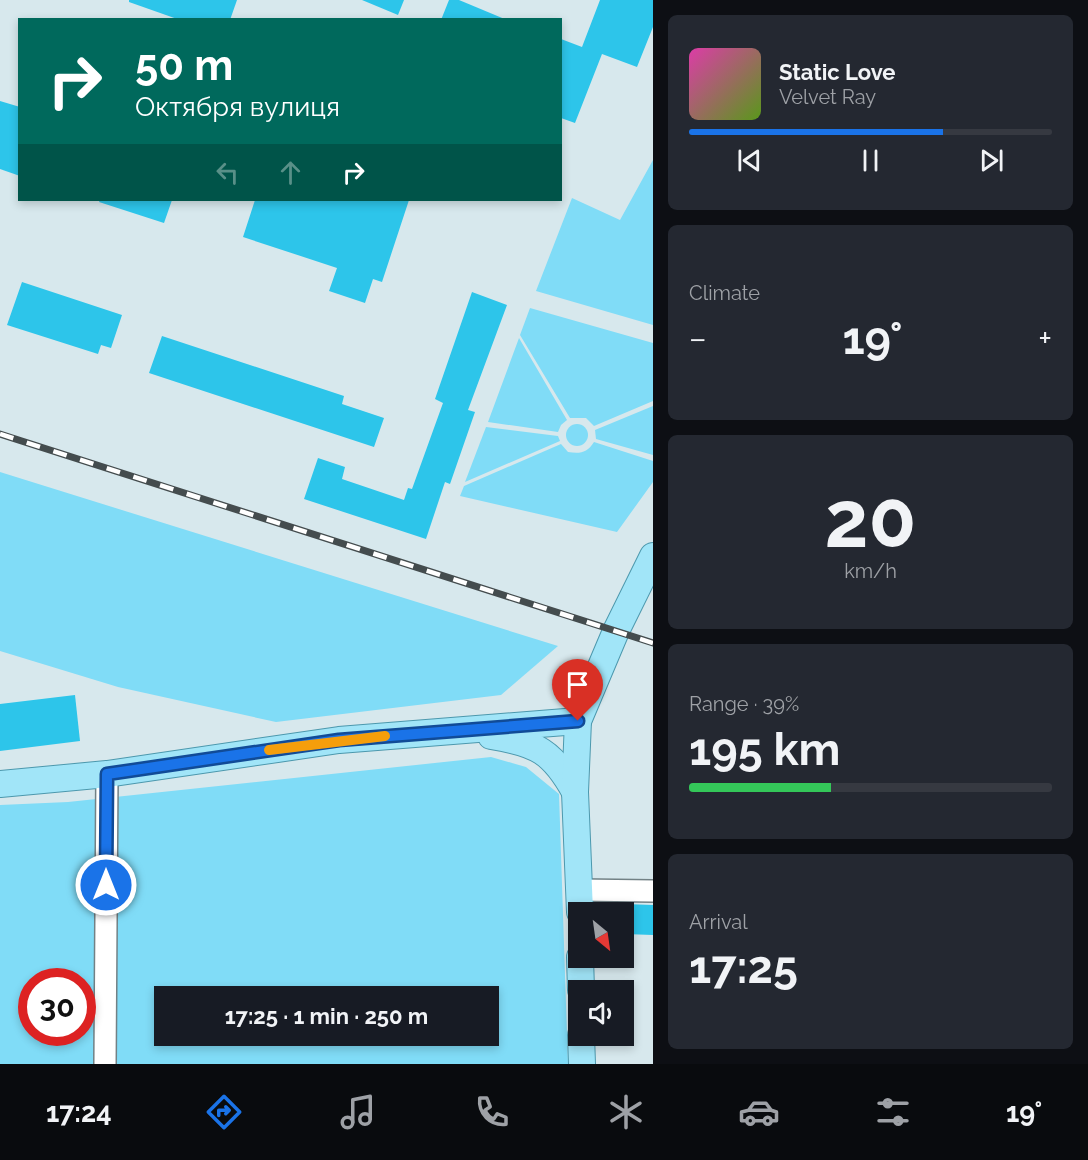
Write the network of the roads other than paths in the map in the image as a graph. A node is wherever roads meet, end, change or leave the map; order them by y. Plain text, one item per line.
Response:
1 (653, 556) edge
2 (578, 721) junction
3 (456, 731) junction
4 (107, 774) junction
5 (0, 784) edge
6 (576, 792) junction
7 (653, 891) edge
8 (579, 901) edge
9 (582, 1046) edge
10 (105, 1064) edge
11 (582, 1064) edge

1 - 2 main road
2 - 3 main road
2 - 6 main road
3 - 4 main road
3 - 6 main road
4 - 5 main road
4 - 10 street
6 - 8 main road
7 - 8 street
9 - 11 main road

